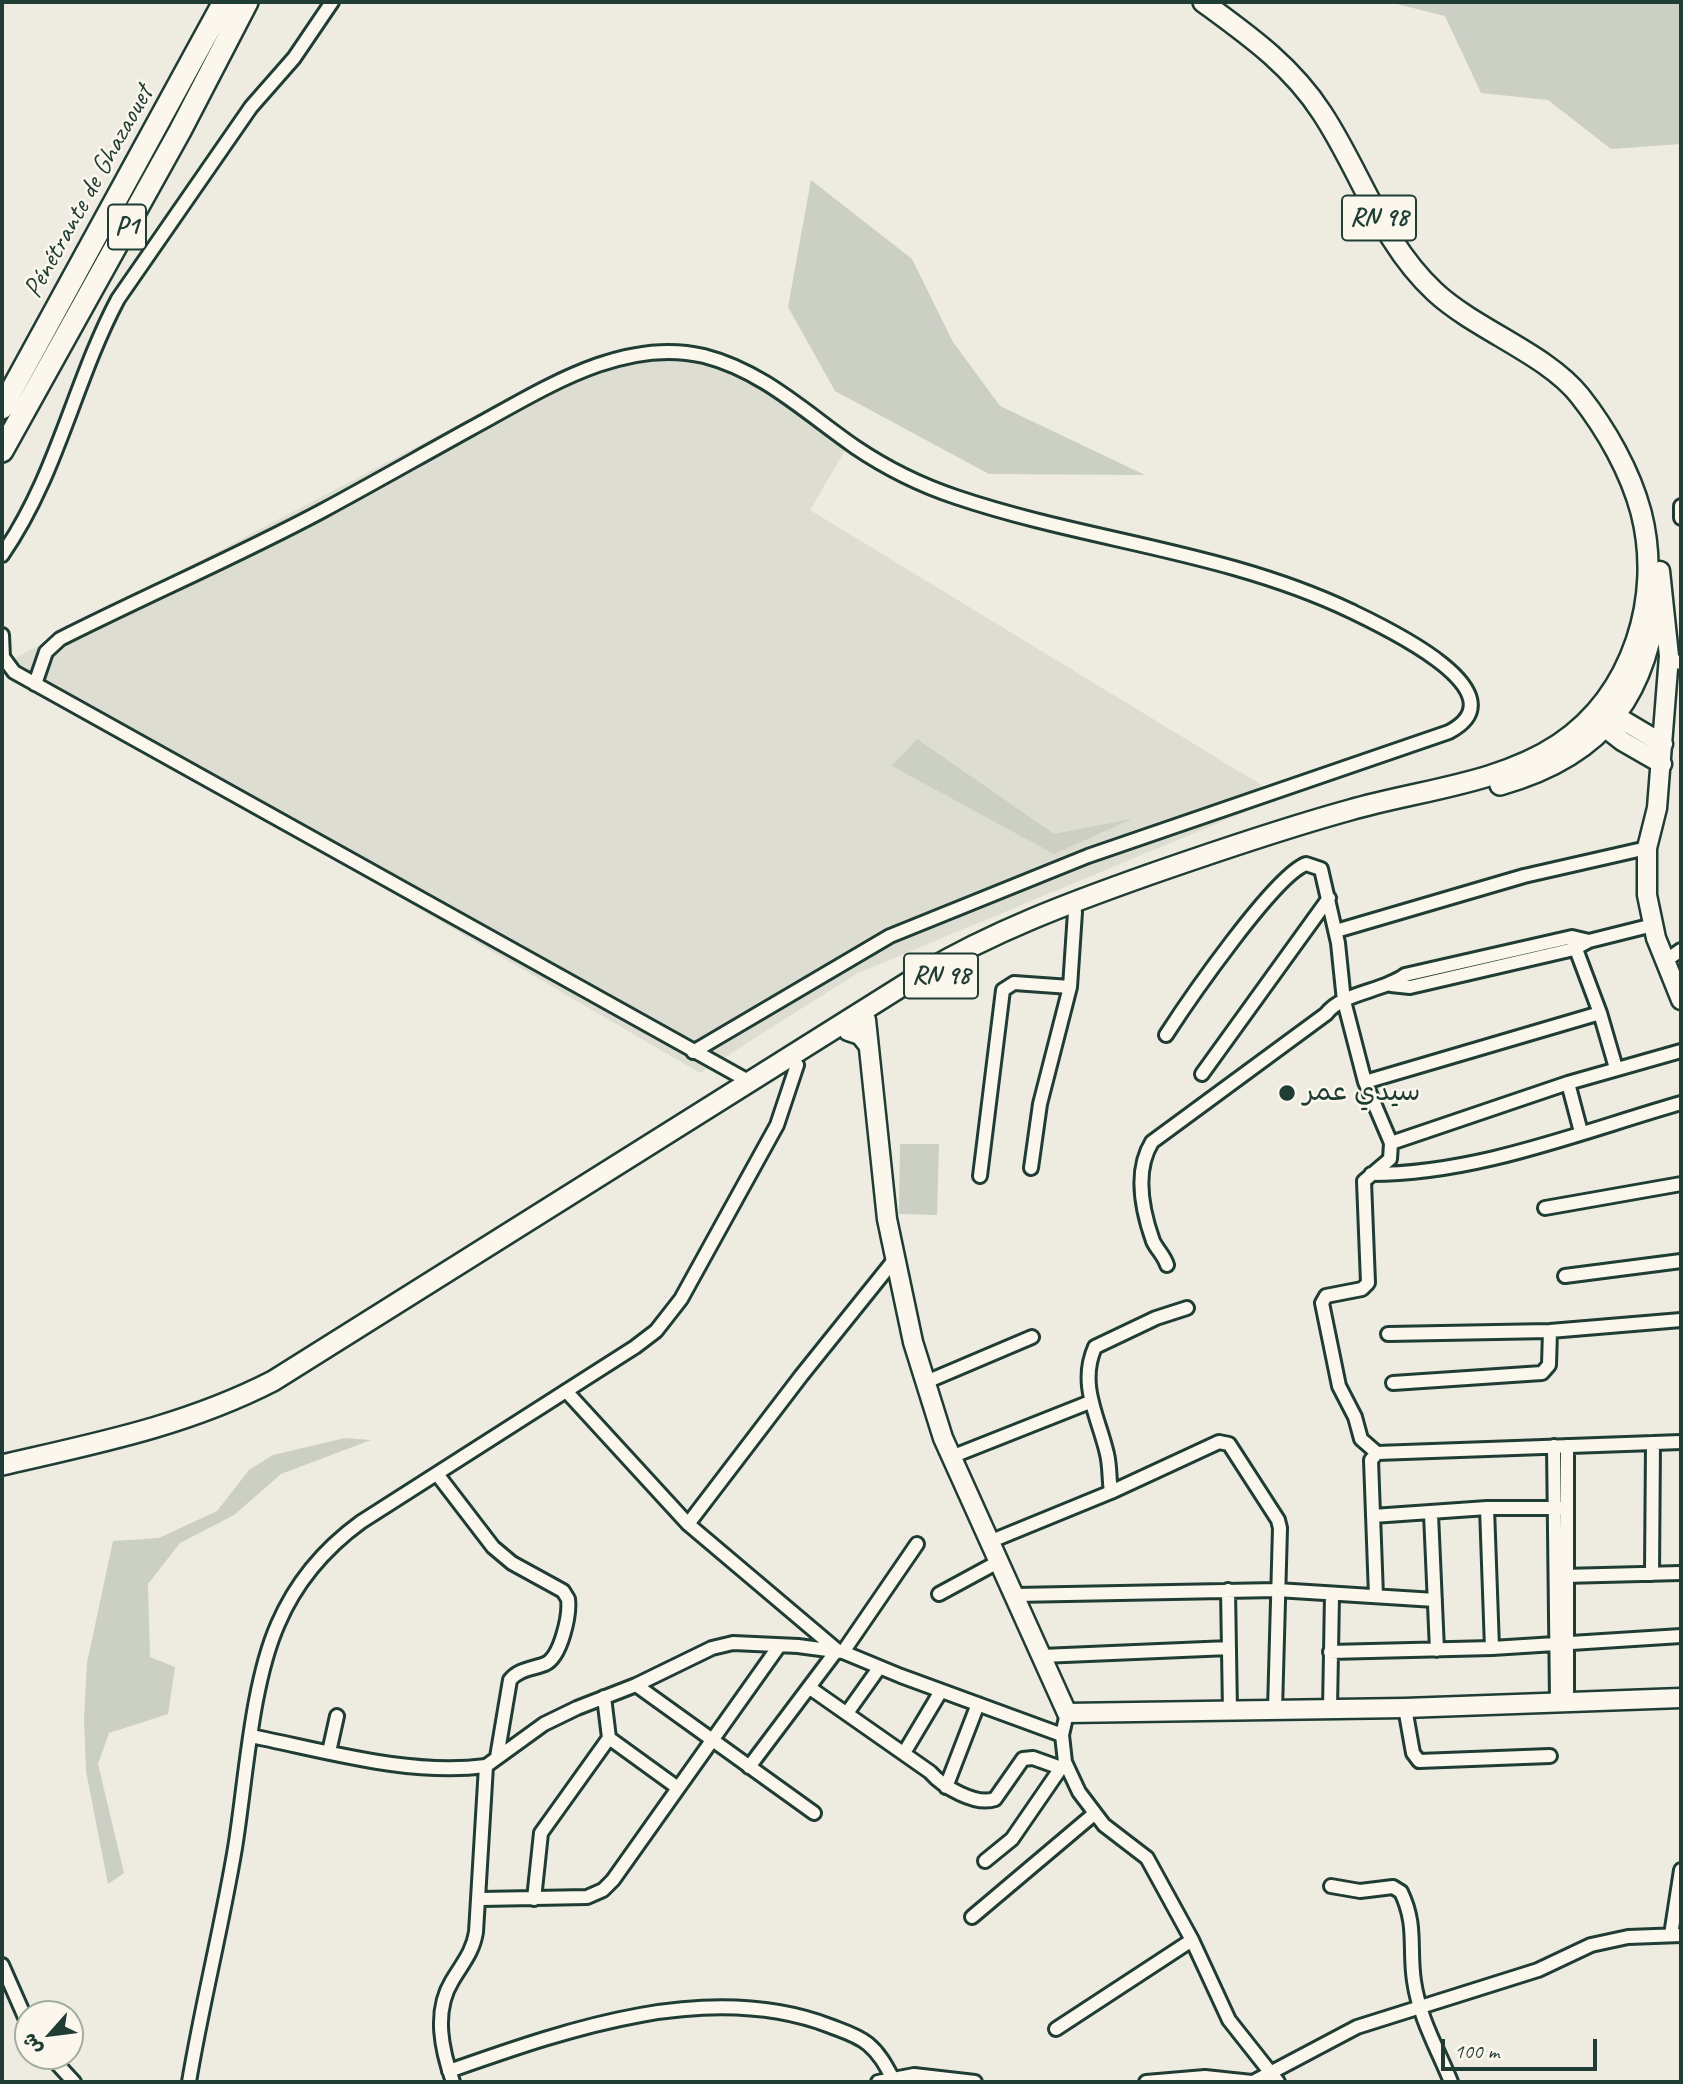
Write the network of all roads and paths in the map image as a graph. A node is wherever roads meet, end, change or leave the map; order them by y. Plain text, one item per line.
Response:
1 (224, 2) edge
2 (247, 2) edge
3 (332, 2) edge
4 (1203, 2) edge
5 (1586, 404) junction
6 (2, 408) edge
7 (2, 451) edge
8 (1681, 506) edge
9 (1681, 518) edge
10 (2, 555) edge
11 (1660, 572) junction
12 (2, 635) edge
13 (1678, 661) edge
14 (4, 667) edge
15 (35, 684) junction
16 (1603, 717) junction
17 (1663, 744) junction
18 (1662, 764) junction
19 (1647, 848) junction
20 (1329, 898) junction
21 (1074, 912) junction
22 (1653, 925) junction
23 (1336, 931) junction
24 (1573, 943) junction
25 (1681, 950) edge
26 (1665, 961) junction
27 (1070, 987) junction
28 (1681, 1000) edge
29 (1344, 1001) junction
30 (1600, 1013) junction
31 (866, 1020) junction
32 (848, 1031) junction
33 (1166, 1035) dead end
34 (868, 1045) junction
35 (1681, 1051) edge
36 (693, 1052) junction
37 (797, 1065) junction
38 (1616, 1068) junction
39 (1202, 1074) dead end
40 (750, 1082) junction
41 (1365, 1082) junction
42 (1568, 1083) junction
43 (1681, 1103) edge
44 (1581, 1132) junction
45 (1391, 1143) junction
46 (1031, 1168) dead end
47 (1371, 1174) junction
48 (980, 1176) dead end
49 (1681, 1184) edge
50 (1545, 1208) dead end
51 (895, 1259) junction
52 (1681, 1261) edge
53 (1167, 1265) dead end
54 (1565, 1276) dead end
55 (1187, 1308) dead end
56 (1681, 1320) edge
57 (1550, 1331) junction
58 (1388, 1334) dead end
59 (1032, 1337) dead end
60 (926, 1382) junction
61 (1393, 1382) dead end
62 (566, 1391) junction
63 (1090, 1402) junction
64 (1681, 1442) edge
65 (1653, 1443) junction
66 (1560, 1446) junction
67 (1377, 1453) junction
68 (951, 1457) junction
69 (2, 1465) edge
70 (437, 1474) junction
71 (2, 1475) edge
72 (1111, 1492) junction
73 (1487, 1508) junction
74 (1562, 1508) junction
75 (1431, 1514) junction
76 (1373, 1516) junction
77 (688, 1524) junction
78 (989, 1542) junction
79 (917, 1544) dead end
80 (998, 1562) junction
81 (1681, 1573) edge
82 (1652, 1574) junction
83 (1562, 1576) junction
84 (1228, 1590) junction
85 (1276, 1590) junction
86 (939, 1594) dead end
87 (1015, 1595) junction
88 (1332, 1595) junction
89 (1376, 1596) junction
90 (1435, 1600) junction
91 (1681, 1636) edge
92 (1562, 1644) junction
93 (779, 1646) junction
94 (1229, 1648) junction
95 (1492, 1648) junction
96 (1437, 1650) junction
97 (840, 1651) junction
98 (1330, 1652) junction
99 (1042, 1656) junction
100 (879, 1668) junction
101 (636, 1685) junction
102 (810, 1688) junction
103 (941, 1691) junction
104 (604, 1697) junction
105 (1681, 1698) edge
106 (1562, 1700) junction
107 (978, 1704) junction
108 (1405, 1707) junction
109 (1330, 1709) junction
110 (1275, 1710) junction
111 (1230, 1711) junction
112 (847, 1713) junction
113 (337, 1716) dead end
114 (1061, 1726) junction
115 (251, 1736) junction
116 (609, 1738) junction
117 (712, 1741) junction
118 (329, 1752) junction
119 (904, 1753) junction
120 (1550, 1756) dead end
121 (497, 1758) junction
122 (1063, 1765) junction
123 (486, 1766) junction
124 (750, 1767) junction
125 (946, 1787) junction
126 (678, 1788) junction
127 (814, 1813) dead end
128 (1094, 1814) junction
129 (985, 1861) dead end
130 (1681, 1870) edge
131 (1331, 1886) dead end
132 (481, 1899) junction
133 (534, 1899) junction
134 (971, 1917) dead end
135 (1676, 1935) edge
136 (1192, 1940) junction
137 (2, 1965) edge
138 (17, 2000) edge
139 (1421, 2006) junction
140 (1056, 2029) dead end
141 (451, 2077) edge
142 (1274, 2078) edge
143 (893, 2079) junction
144 (189, 2082) edge
145 (878, 2082) edge
146 (975, 2082) edge
147 (1146, 2082) edge
148 (1252, 2082) edge
149 (1451, 2082) edge

1 - 6 highway, Pénétrante de Ghazaouet / P1
2 - 7 highway, Pénétrante de Ghazaouet / P1
3 - 10 street
4 - 5 main road, RN 98
5 - 11 main road, RN 98
5 - 16 main road, RN 98
8 - 9 street
11 - 13 street
11 - 16 main road, RN 98
12 - 14 street
13 - 17 street
14 - 15 street
15 - 36 street
15 - 36 street
16 - 17 street
16 - 18 street
16 - 21 main road, RN 98
16 - 40 main road, RN 98
17 - 18 street
18 - 19 street
19 - 22 street
19 - 23 street
20 - 23 street
20 - 33 street
20 - 39 street
21 - 27 street
21 - 31 main road, RN 98
22 - 24 street
22 - 26 street
23 - 29 street
24 - 29 street
24 - 30 street
25 - 26 street
26 - 28 street
27 - 46 street
27 - 48 street
29 - 41 street
29 - 53 street
30 - 38 street
30 - 41 street
31 - 32 main road, RN 98
31 - 34 street
32 - 34 street
32 - 37 main road, RN 98
34 - 51 street
35 - 38 street
36 - 40 street
37 - 62 street
37 - 71 main road, RN 98
38 - 42 street
40 - 69 main road, RN 98
41 - 45 street
42 - 44 street
42 - 45 street
43 - 44 street
44 - 47 street
45 - 47 street
47 - 67 street
49 - 50 street
51 - 60 street
51 - 77 street
52 - 54 street
55 - 63 street
56 - 57 street
57 - 58 street
57 - 61 street
59 - 60 street
60 - 68 street
62 - 70 street
62 - 77 street
63 - 68 street
63 - 72 street
64 - 65 street
65 - 66 street
65 - 82 street
66 - 67 street
66 - 74 street
67 - 76 street
68 - 78 street
70 - 115 street
70 - 121 street
72 - 78 street
72 - 85 street
73 - 74 street
73 - 75 street
73 - 95 street
74 - 83 street
75 - 76 street
75 - 90 street
76 - 89 street
77 - 97 street
78 - 80 street
79 - 97 street
80 - 86 street
80 - 87 street
81 - 82 street
82 - 83 street
83 - 92 street
84 - 85 street
84 - 87 street
84 - 94 street
85 - 88 street
85 - 110 street
87 - 99 street
88 - 89 street
88 - 98 street
89 - 90 street
90 - 96 street
91 - 92 street
92 - 95 street
92 - 106 street
93 - 97 street
93 - 101 street
93 - 117 street
94 - 99 street
94 - 111 street
95 - 96 street
96 - 98 street
97 - 100 street
97 - 102 street
98 - 109 street
99 - 114 street
100 - 103 street
100 - 112 street
101 - 104 street
101 - 117 street
102 - 112 street
102 - 124 street
103 - 107 street
103 - 119 street
104 - 116 street
104 - 121 street
105 - 106 street
106 - 108 street
107 - 114 street
107 - 125 street
108 - 109 street
108 - 120 street
109 - 110 street
110 - 111 street
111 - 114 street
112 - 119 street
113 - 118 street
114 - 122 street
115 - 118 street
115 - 144 street
116 - 126 street
116 - 133 street
117 - 124 street
117 - 126 street
118 - 123 street
119 - 125 street
121 - 123 street
122 - 125 street
122 - 128 street
122 - 129 street
123 - 132 street
124 - 127 street
126 - 133 street
128 - 134 street
128 - 136 street
130 - 135 street
131 - 139 street
132 - 133 street
132 - 141 street
135 - 139 street
136 - 140 street
136 - 142 street
137 - 138 street
139 - 142 street
139 - 149 street
141 - 143 street
142 - 148 street
143 - 145 street
143 - 146 street
147 - 148 street

